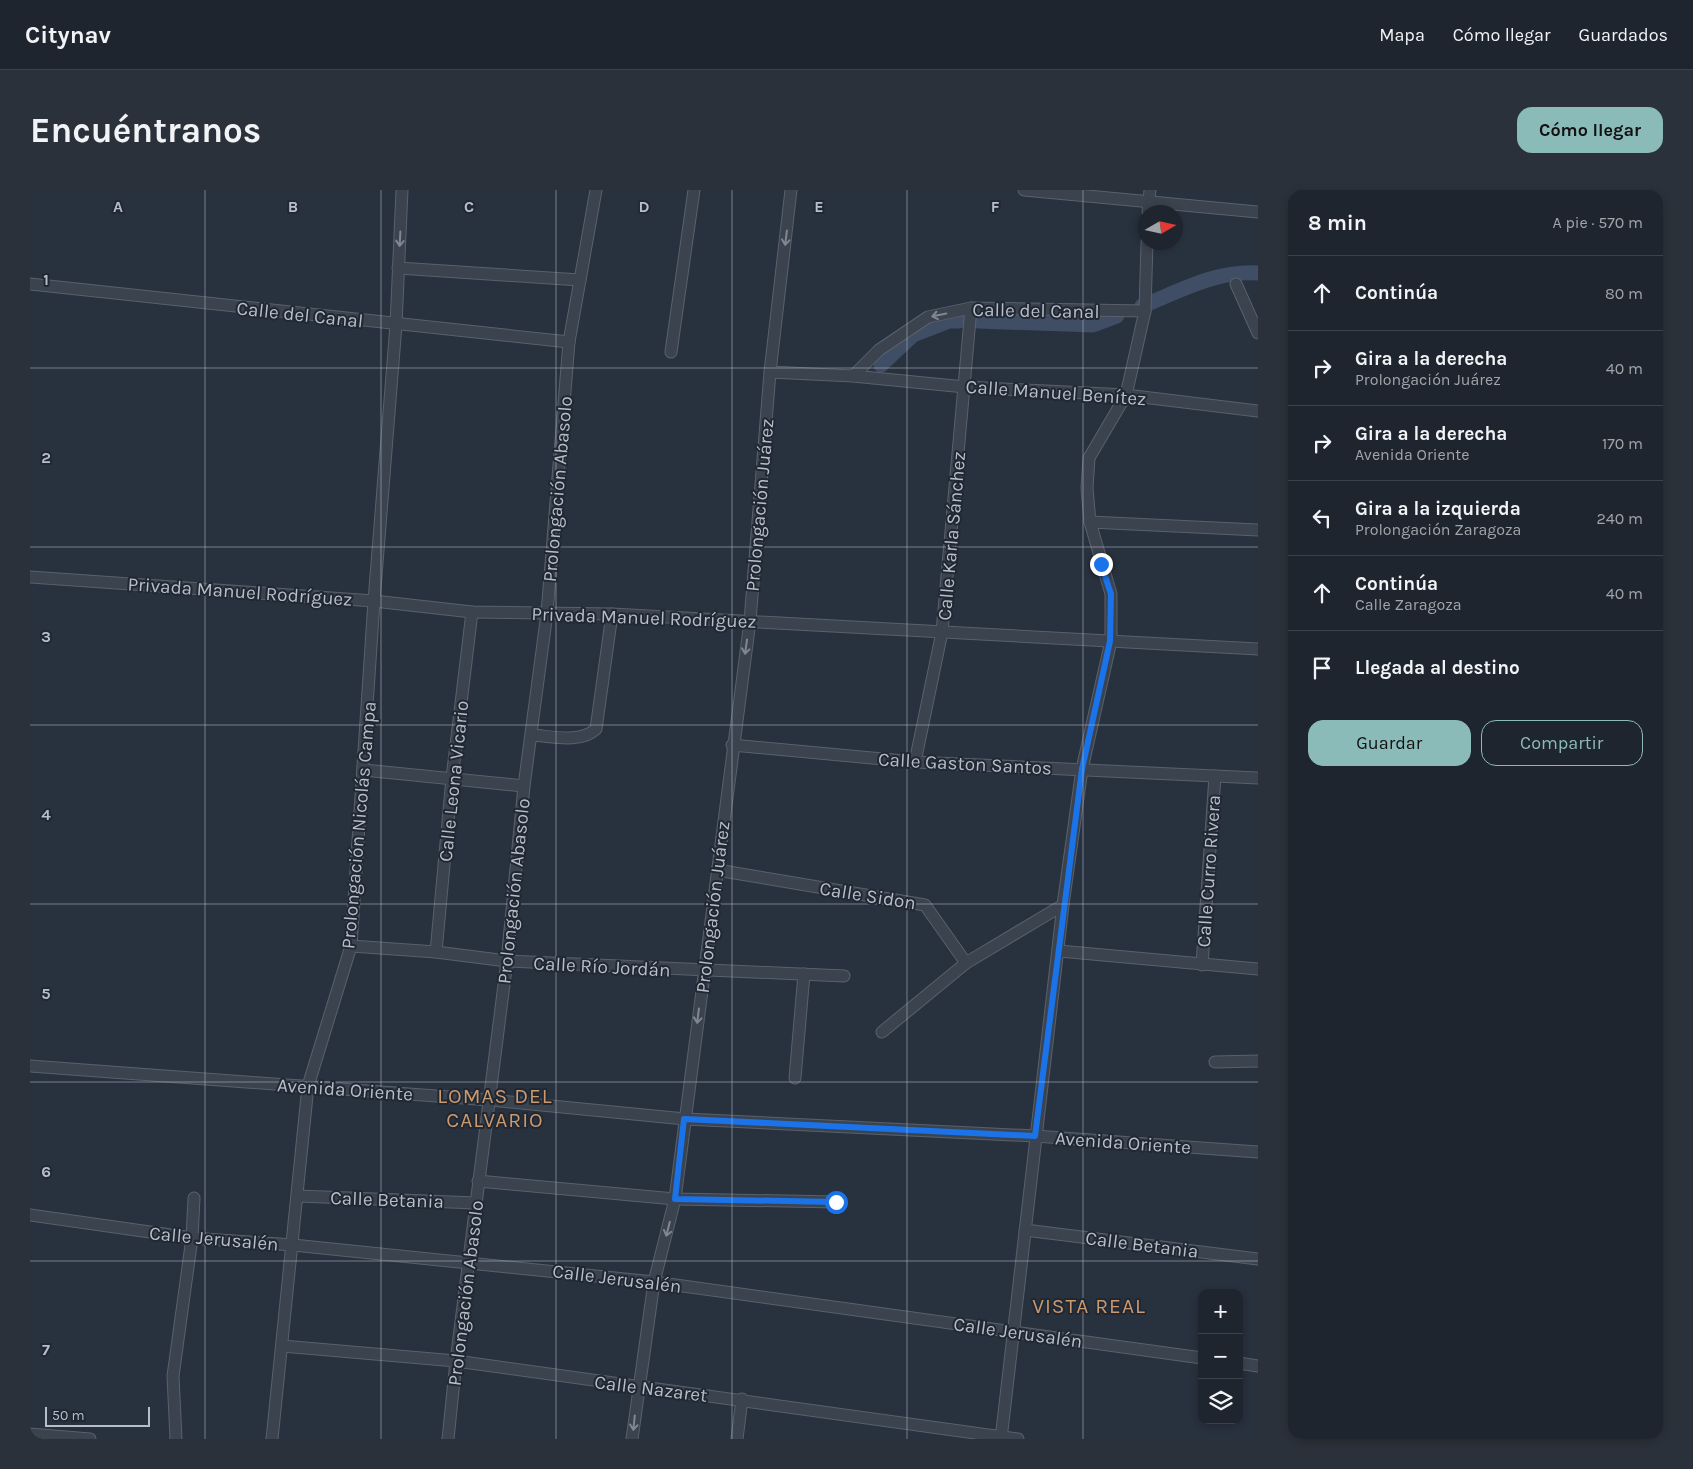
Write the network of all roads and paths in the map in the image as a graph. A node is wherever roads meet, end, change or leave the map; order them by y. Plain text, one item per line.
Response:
1 (402, 190) edge
2 (596, 190) edge
3 (694, 190) edge
4 (791, 190) edge
5 (1024, 190) edge
6 (1150, 190) edge
7 (1149, 205) edge
8 (1138, 206) edge
9 (1183, 209) edge
10 (1258, 212) edge
11 (1147, 250) edge
12 (398, 268) junction
13 (580, 280) junction
14 (30, 284) edge
15 (1236, 284) dead end
16 (971, 308) junction
17 (1145, 311) junction
18 (396, 325) junction
19 (1258, 333) edge
20 (570, 342) junction
21 (671, 352) dead end
22 (770, 372) junction
23 (853, 376) junction
24 (965, 387) junction
25 (1126, 396) junction
26 (1258, 411) edge
27 (1090, 522) junction
28 (1258, 530) edge
29 (30, 577) edge
30 (374, 601) junction
31 (472, 612) junction
32 (547, 613) junction
33 (612, 614) junction
34 (750, 621) junction
35 (942, 632) junction
36 (1110, 641) junction
37 (1258, 649) edge
38 (531, 735) junction
39 (732, 745) junction
40 (915, 762) junction
41 (1082, 769) junction
42 (364, 770) junction
43 (1215, 776) junction
44 (452, 778) junction
45 (1258, 778) edge
46 (524, 786) junction
47 (717, 870) junction
48 (1063, 905) junction
49 (351, 946) junction
50 (1059, 951) junction
51 (436, 952) junction
52 (507, 961) junction
53 (966, 963) junction
54 (1202, 965) junction
55 (1258, 969) edge
56 (704, 970) junction
57 (804, 974) junction
58 (844, 976) dead end
59 (882, 1032) dead end
60 (1215, 1062) dead end
61 (1258, 1062) edge
62 (30, 1066) edge
63 (795, 1078) dead end
64 (308, 1086) junction
65 (490, 1100) junction
66 (684, 1119) junction
67 (1035, 1136) junction
68 (1258, 1152) edge
69 (478, 1181) junction
70 (298, 1196) junction
71 (194, 1198) dead end
72 (675, 1199) junction
73 (836, 1202) dead end
74 (476, 1203) junction
75 (30, 1215) edge
76 (1025, 1230) junction
77 (192, 1238) junction
78 (293, 1245) junction
79 (1258, 1259) edge
80 (470, 1262) junction
81 (654, 1282) junction
82 (1015, 1332) junction
83 (282, 1346) junction
84 (1198, 1357) edge
85 (456, 1361) junction
86 (1243, 1364) edge
87 (1258, 1366) edge
88 (638, 1388) junction
89 (742, 1399) junction
90 (30, 1434) edge
91 (1001, 1438) edge
92 (90, 1439) edge
93 (176, 1439) edge
94 (272, 1439) edge
95 (448, 1439) edge
96 (632, 1439) edge
97 (737, 1439) edge
98 (1018, 1439) edge

1 -> 12 street, Prolongación Nicolás Campa
2 - 13 street, Prolongación Abasolo
3 - 21 street
4 -> 22 street, Prolongación Juárez
5 - 8 street
6 - 7 street
9 - 10 street
11 - 17 street
12 - 13 street
12 - 18 street, Prolongación Nicolás Campa
13 - 20 street, Prolongación Abasolo
14 - 18 street, Calle del Canal
15 - 19 street
16 - 17 street, Calle del Canal
16 -> 23 street, Calle del Canal
16 - 24 street, Calle Karla Sánchez
17 - 25 street
18 - 20 street, Calle del Canal
18 - 30 street, Prolongación Nicolás Campa
20 - 32 street, Prolongación Abasolo
22 - 23 street
22 - 34 street, Prolongación Juárez
23 - 24 street, Calle Manuel Benítez
24 - 25 street, Calle Manuel Benítez
24 - 35 street, Calle Karla Sánchez
25 - 26 street, Calle Manuel Benítez
25 - 27 street
27 - 28 street
27 - 36 street
29 - 30 street, Privada Manuel Rodríguez
30 - 31 street, Privada Manuel Rodríguez
30 - 42 street, Prolongación Nicolás Campa
31 - 32 street, Privada Manuel Rodríguez
31 - 44 street, Calle Leona Vicario
32 - 33 street, Privada Manuel Rodríguez
32 - 38 street, Prolongación Abasolo
33 - 34 street, Privada Manuel Rodríguez
33 - 38 street
34 - 35 street, Privada Manuel Rodríguez
34 -> 39 street, Prolongación Juárez
35 - 36 street, Privada Manuel Rodríguez
35 - 40 street, Calle Karla Sánchez
36 - 37 street, Privada Manuel Rodríguez
36 - 41 street
38 - 46 street, Prolongación Abasolo
39 - 40 street, Calle Gaston Santos
39 - 47 street, Prolongación Juárez
40 - 41 street, Calle Gaston Santos
41 - 43 street, Calle Gaston Santos
41 - 48 street
42 - 44 street
42 - 49 street, Prolongación Nicolás Campa
43 - 45 street, Calle Gaston Santos
43 - 54 street, Calle Curro Rivera
44 - 46 street
44 - 51 street, Calle Leona Vicario
46 - 52 street, Prolongación Abasolo
47 - 53 street, Calle Sidon
47 - 56 street, Prolongación Juárez
48 - 50 street
48 - 53 street
49 - 51 street, Calle Río Jordán
49 - 64 street, Prolongación Nicolás Campa
50 - 54 street
50 - 67 street
51 - 52 street, Calle Río Jordán
52 - 56 street, Calle Río Jordán
52 - 65 street, Prolongación Abasolo
53 - 59 street
54 - 55 street
56 - 57 street, Calle Río Jordán
56 -> 66 street, Prolongación Juárez
57 - 58 street, Calle Río Jordán
57 - 63 street
60 - 61 street
62 - 64 street, Avenida Oriente
64 - 65 street, Avenida Oriente
64 - 70 street, Prolongación Nicolás Campa
65 - 66 street, Avenida Oriente
65 - 69 street, Prolongación Abasolo
66 - 67 street, Avenida Oriente
66 - 72 street, Prolongación Juárez
67 - 68 street, Avenida Oriente
67 - 76 street
69 - 72 street
69 - 74 street, Prolongación Abasolo
70 - 74 street, Calle Betania
70 - 78 street, Prolongación Nicolás Campa
71 - 77 street
72 - 73 street
72 -> 81 street, Prolongación Juárez
74 - 80 street, Prolongación Abasolo
75 - 77 street, Calle Jerusalén
76 - 79 street, Calle Betania
76 - 82 street
77 - 78 street, Calle Jerusalén
77 - 93 street
78 - 80 street, Calle Jerusalén
78 - 83 street, Prolongación Nicolás Campa
80 - 81 street, Calle Jerusalén
80 - 85 street, Prolongación Abasolo
81 - 82 street, Calle Jerusalén
81 - 88 street, Prolongación Juárez
82 - 84 street, Calle Jerusalén
82 - 91 street
83 - 85 street, Calle Nazaret
83 - 94 street, Prolongación Nicolás Campa
85 - 88 street, Calle Nazaret
85 - 95 street, Prolongación Abasolo
86 - 87 street
88 - 89 street, Calle Nazaret
88 -> 96 street, Prolongación Juárez
89 - 91 street, Calle Nazaret
89 - 97 street
90 - 92 street
91 - 98 street, Calle Nazaret

